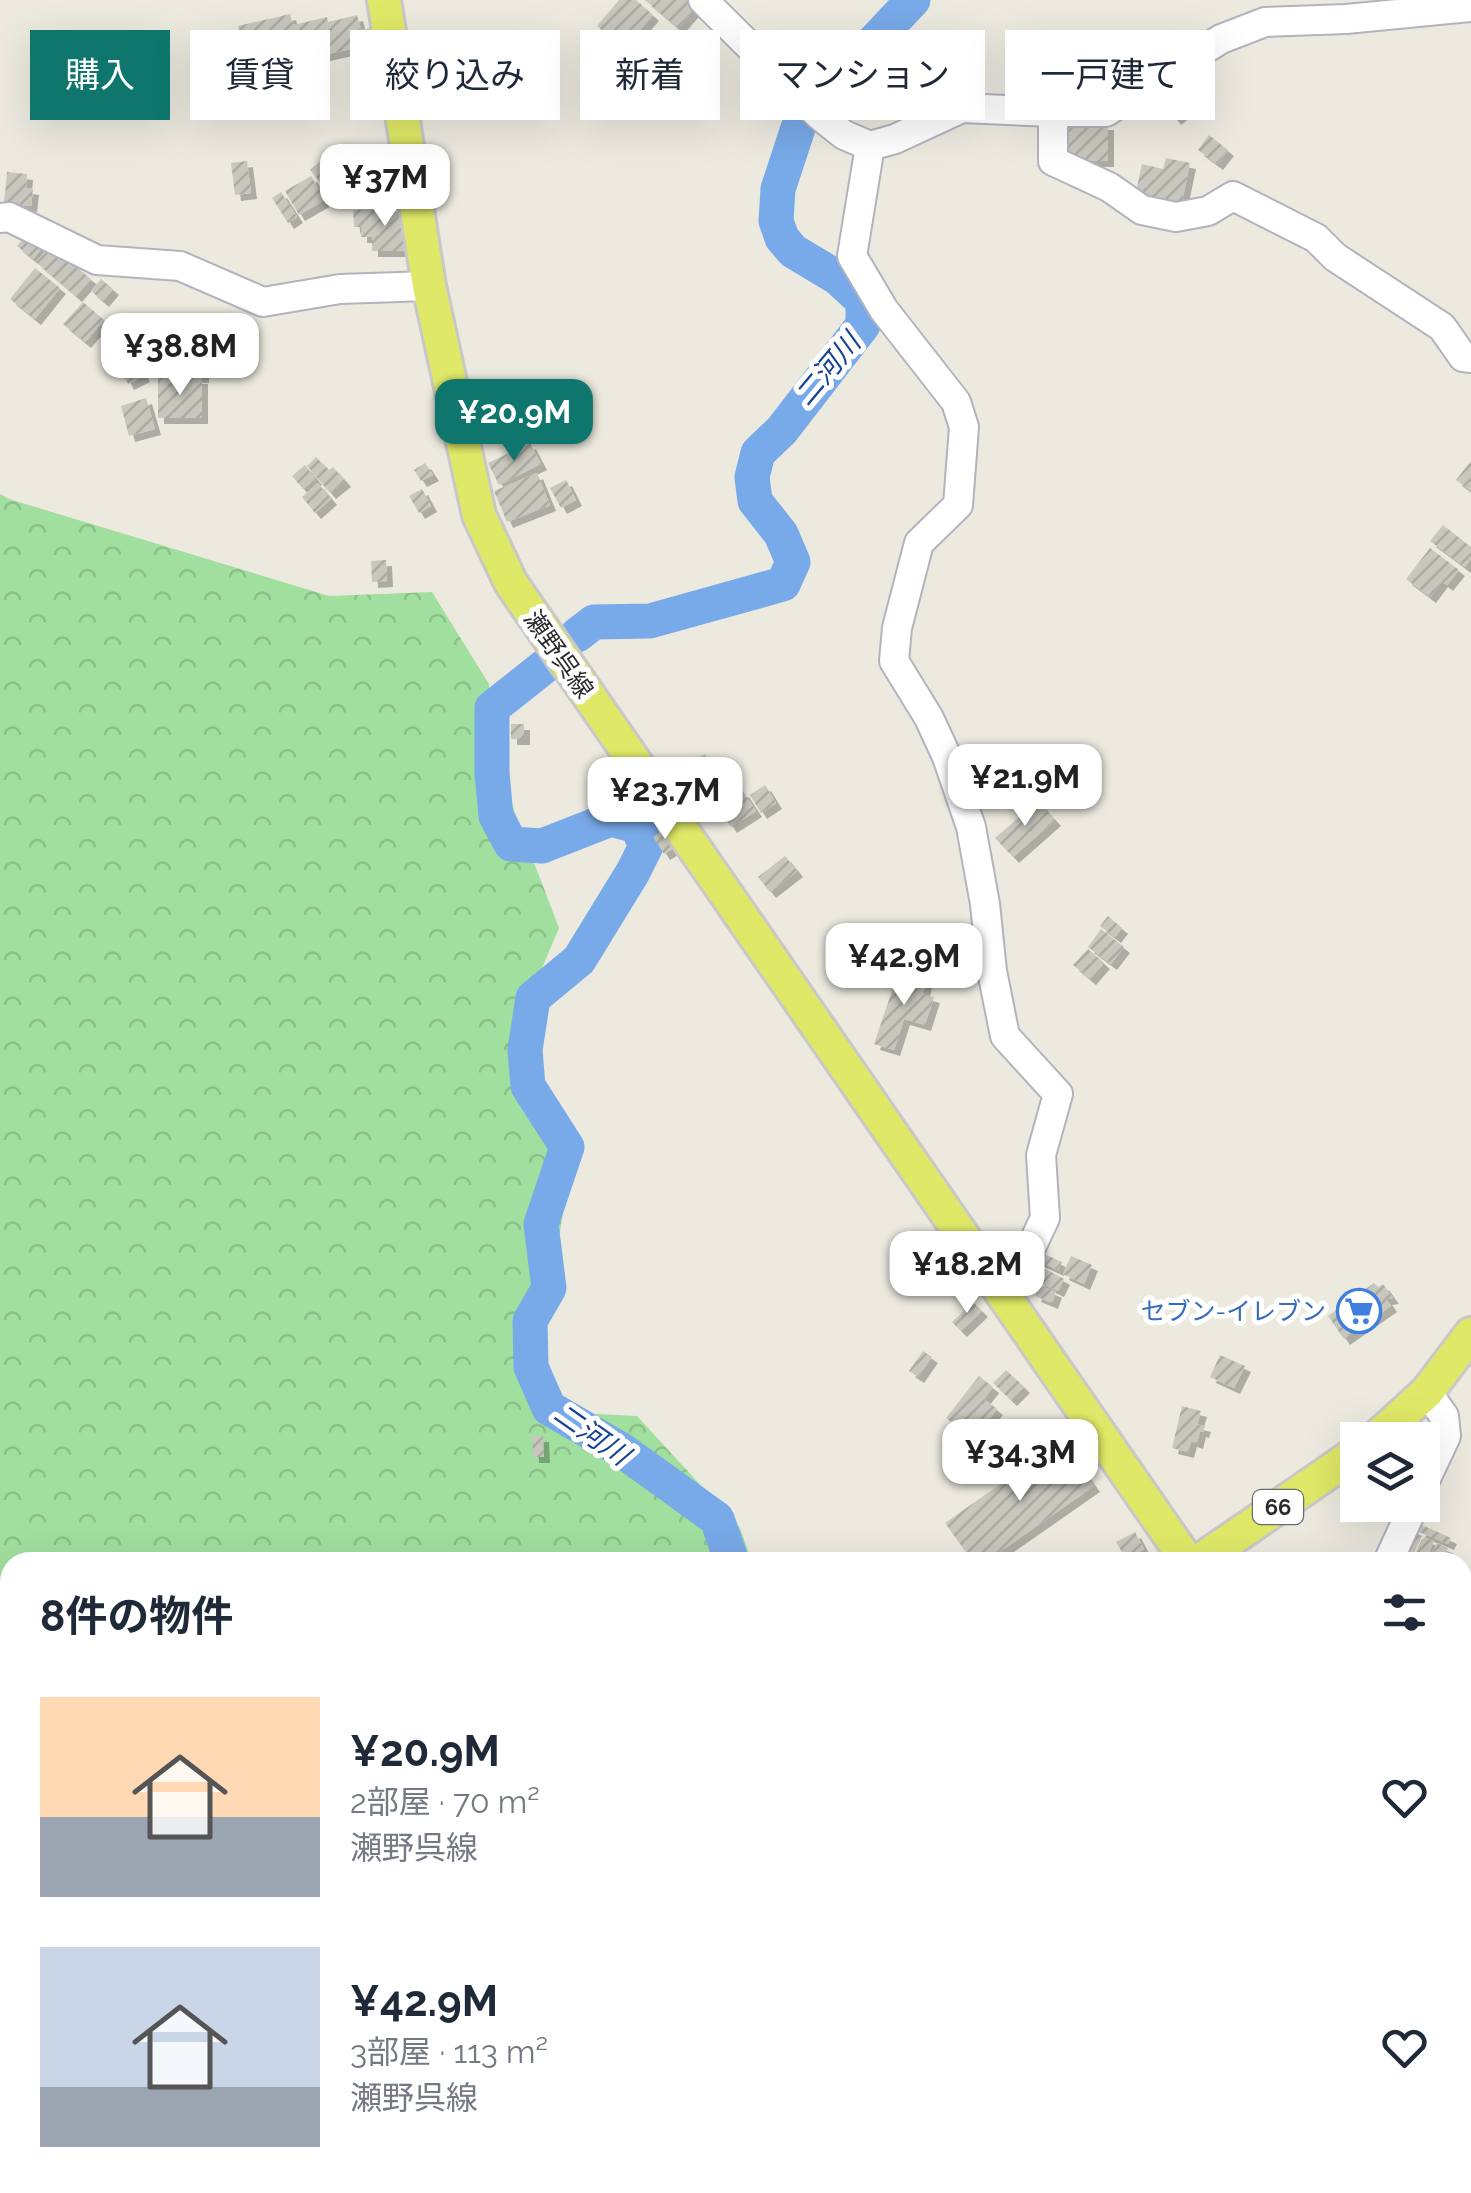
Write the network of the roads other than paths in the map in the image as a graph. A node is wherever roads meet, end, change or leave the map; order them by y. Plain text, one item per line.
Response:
1 (384, 0) edge
2 (703, 0) edge
3 (1471, 7) edge
4 (1215, 43) edge
5 (1005, 110) edge
6 (1054, 120) edge
7 (870, 146) junction
8 (0, 218) edge
9 (429, 286) junction
10 (1471, 358) edge
11 (1007, 1298) junction
12 (1471, 1334) edge
13 (1427, 1392) junction
14 (1394, 1422) edge
15 (1440, 1449) edge
16 (1340, 1464) edge
17 (1406, 1522) edge
18 (1181, 1552) edge
19 (1213, 1552) edge
20 (1393, 1552) edge

1 - 9 main road, 瀬野呉線
2 - 7 street
3 - 4 street
5 - 7 street
6 - 10 street
7 - 11 street
8 - 9 street
9 - 11 main road, 瀬野呉線
11 - 18 main road, 瀬野呉線
12 - 13 main road
13 - 14 main road
13 - 15 street
16 - 19 main road, 66
17 - 20 street

